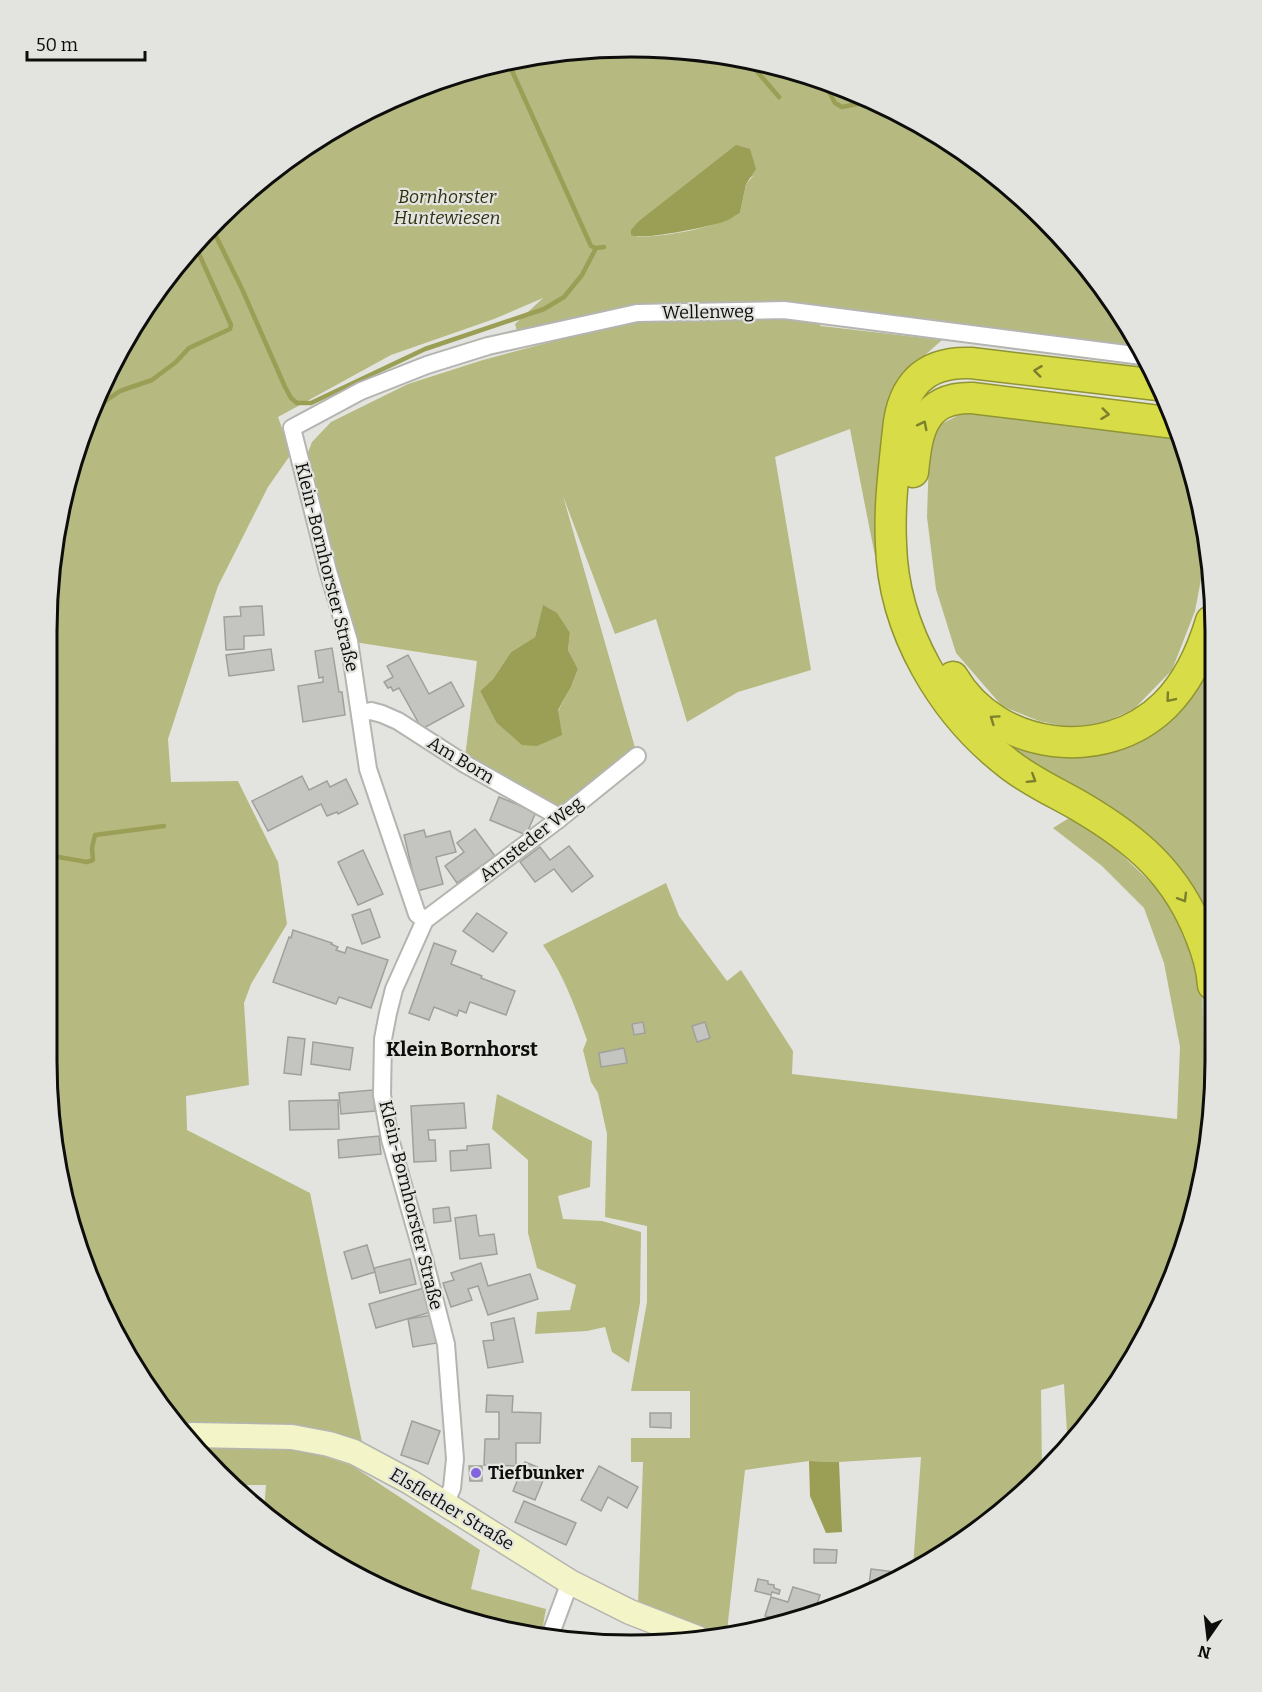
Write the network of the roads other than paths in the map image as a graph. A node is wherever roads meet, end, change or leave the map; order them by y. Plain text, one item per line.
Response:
1 (1134, 355) edge
2 (1149, 384) edge
3 (1165, 422) edge
4 (292, 428) joint
5 (1205, 640) edge
6 (360, 713) junction
7 (637, 756) dead end
8 (559, 819) junction
9 (425, 920) junction
10 (1205, 948) edge
11 (196, 1435) edge
12 (445, 1504) junction
13 (570, 1582) junction
14 (552, 1629) edge
15 (683, 1633) edge

1 - 4 street, Wellenweg
2 -> 10 highway
5 -> 3 highway
4 - 6 street, Klein-Bornhorster Straße
6 - 8 street, Am Born
6 - 9 street, Klein-Bornhorster Straße
7 - 8 street, Arnsteder Weg
8 - 9 street, Arnsteder Weg
9 - 12 street, Klein-Bornhorster Straße
11 - 12 main road, Elsflether Straße
12 - 13 main road, Elsflether Straße
13 - 14 street
13 - 15 main road, Elsflether Straße

